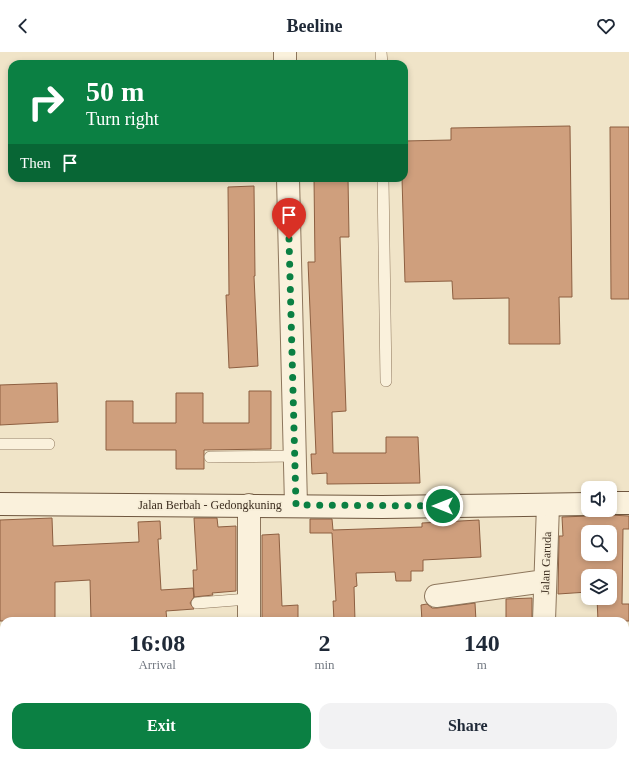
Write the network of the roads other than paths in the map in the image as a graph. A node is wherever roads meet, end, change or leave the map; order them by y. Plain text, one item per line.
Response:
1 (288, 182) edge
2 (383, 182) edge
3 (386, 381) dead end
4 (0, 444) edge
5 (49, 444) dead end
6 (295, 456) junction
7 (210, 457) dead end
8 (617, 503) edge
9 (629, 503) edge
10 (0, 504) edge
11 (581, 504) edge
12 (248, 505) junction
13 (296, 505) junction
14 (548, 505) junction
15 (545, 580) junction
16 (436, 596) dead end
17 (248, 599) junction
18 (197, 603) dead end
19 (248, 617) edge
20 (544, 617) edge

1 - 6 street
2 - 3 lane
4 - 5 lane
6 - 7 lane
6 - 13 street
8 - 9 street
10 - 12 street, Jalan Berbah - Gedongkuning
11 - 14 street, Jalan Berbah - Gedongkuning
12 - 13 street, Jalan Berbah - Gedongkuning
12 - 17 street
13 - 14 street, Jalan Berbah - Gedongkuning
14 - 15 street, Jalan Garuda
15 - 16 street
15 - 20 street, Jalan Garuda
17 - 18 lane
17 - 19 street

